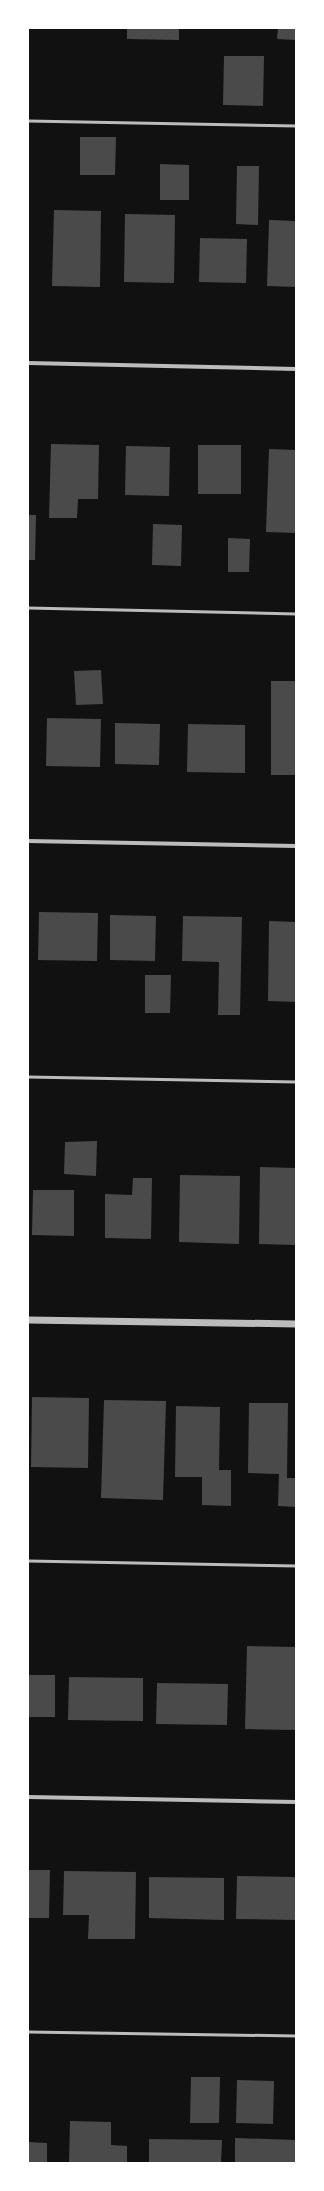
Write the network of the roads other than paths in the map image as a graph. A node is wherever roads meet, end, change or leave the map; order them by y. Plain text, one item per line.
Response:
1 (28, 121) edge
2 (296, 126) edge
3 (28, 363) edge
4 (296, 369) edge
5 (28, 608) edge
6 (296, 614) edge
7 (28, 841) edge
8 (296, 846) edge
9 (28, 1077) edge
10 (296, 1082) edge
11 (28, 1320) edge
12 (296, 1324) edge
13 (28, 1561) edge
14 (296, 1566) edge
15 (28, 1797) edge
16 (296, 1802) edge
17 (28, 2032) edge
18 (296, 2036) edge

1 - 2 lane
3 - 4 street
5 - 6 lane
7 - 8 street
9 - 10 lane
11 - 12 street
13 - 14 lane
15 - 16 street
17 - 18 lane

